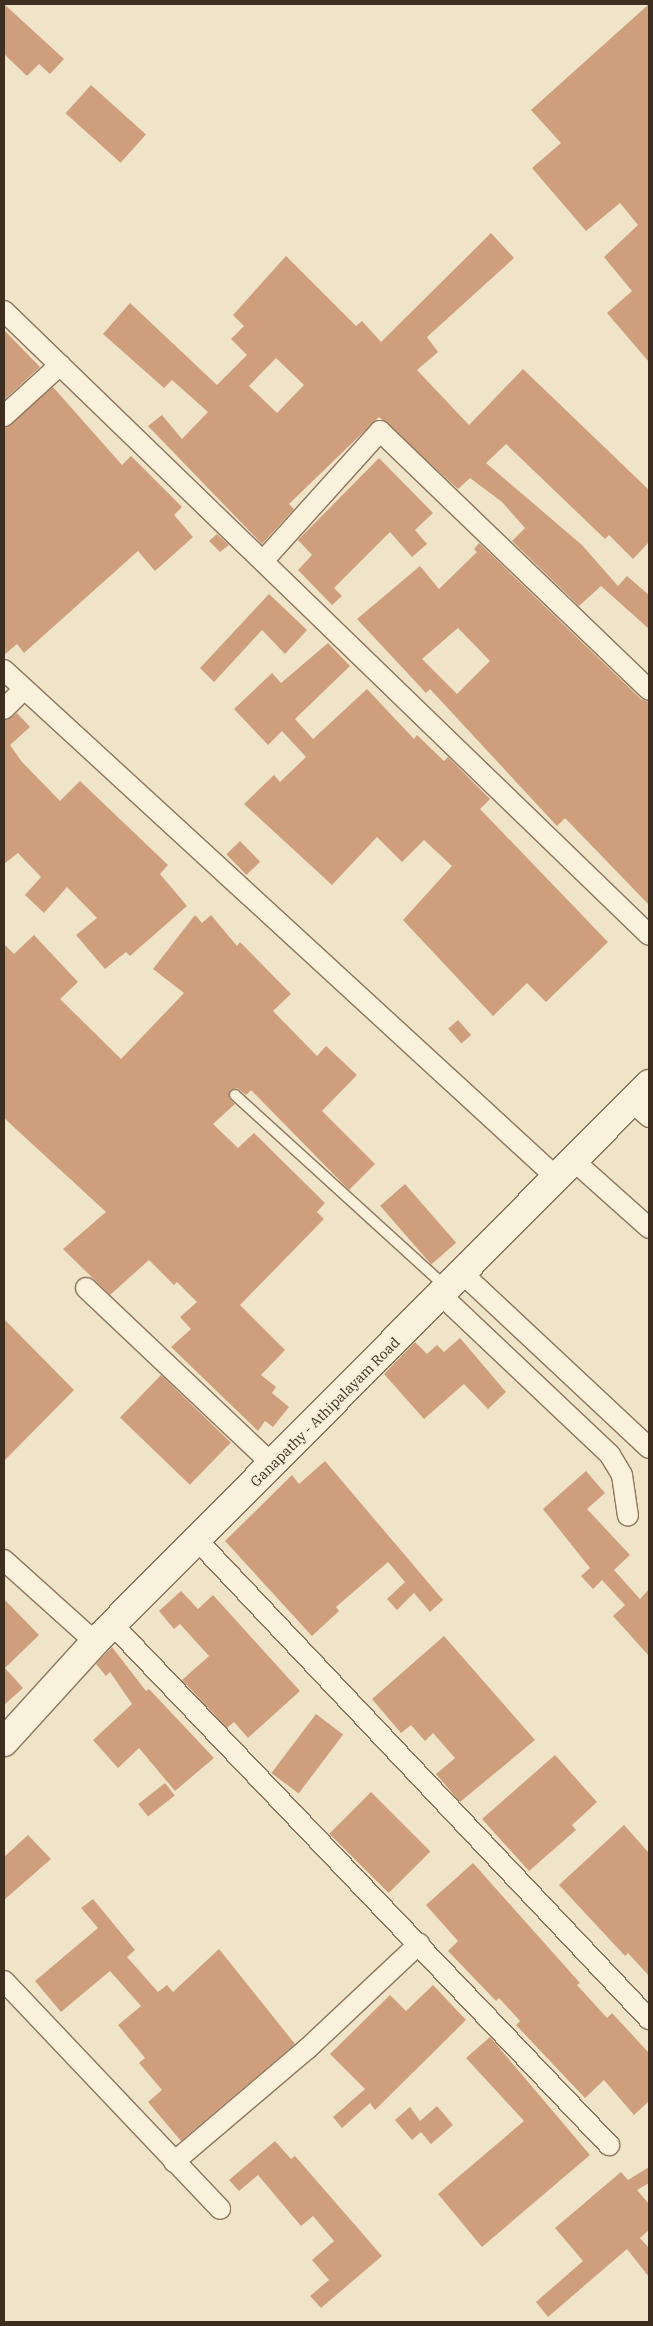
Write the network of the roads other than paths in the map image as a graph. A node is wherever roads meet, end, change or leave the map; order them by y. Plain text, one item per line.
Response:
1 (4, 311) edge
2 (60, 365) junction
3 (4, 416) edge
4 (263, 561) junction
5 (4, 670) edge
6 (24, 689) junction
7 (649, 690) edge
8 (4, 709) edge
9 (649, 935) edge
10 (235, 1095) dead end
11 (643, 1101) edge
12 (565, 1168) junction
13 (649, 1228) edge
14 (450, 1285) junction
15 (86, 1288) dead end
16 (649, 1448) edge
17 (273, 1465) junction
18 (628, 1516) dead end
19 (197, 1540) junction
20 (4, 1560) edge
21 (104, 1633) junction
22 (4, 1742) edge
23 (419, 1944) junction
24 (4, 1981) edge
25 (649, 2019) edge
26 (609, 2144) dead end
27 (174, 2162) junction
28 (220, 2209) dead end

1 - 2 street
2 - 3 street
2 - 4 street
4 - 7 street
4 - 9 street
5 - 6 street
6 - 8 street
6 - 12 street
10 - 14 lane
11 - 12 main road, Ganapathy - Athipalayam Road
12 - 13 street
12 - 14 main road, Ganapathy - Athipalayam Road
14 - 16 street
14 - 17 main road, Ganapathy - Athipalayam Road
14 - 18 street
15 - 17 street
17 - 19 main road, Ganapathy - Athipalayam Road
19 - 21 main road, Ganapathy - Athipalayam Road
19 - 25 street
20 - 21 street
21 - 22 main road, Ganapathy - Athipalayam Road
21 - 23 street
23 - 26 street
23 - 27 street
24 - 27 street
27 - 28 street

